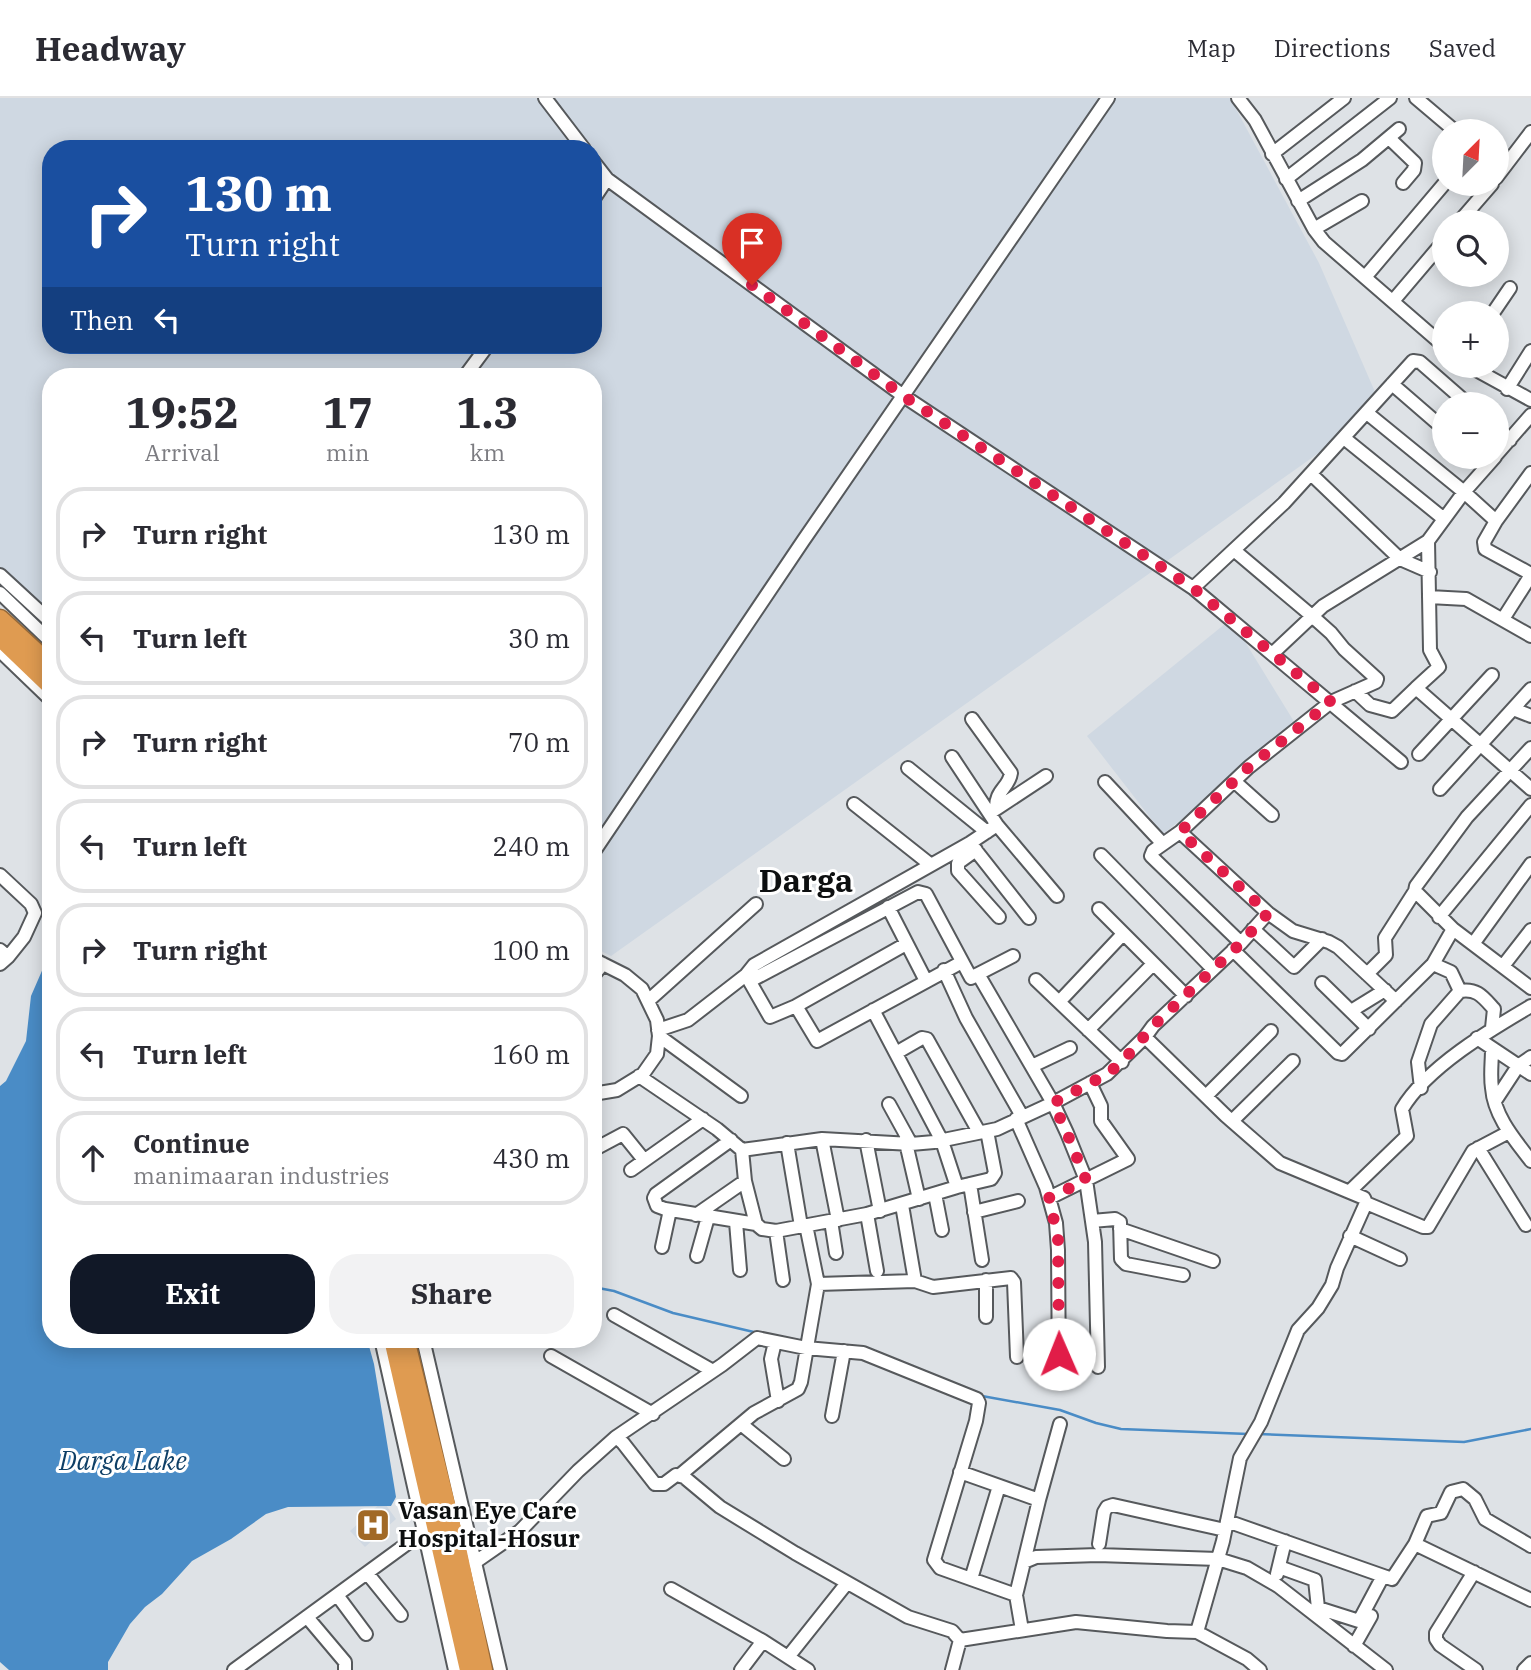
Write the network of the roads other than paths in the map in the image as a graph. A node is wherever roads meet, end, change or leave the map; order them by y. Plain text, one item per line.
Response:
1 (545, 98) edge
2 (1108, 98) edge
3 (1238, 98) edge
4 (1344, 98) edge
5 (1390, 98) edge
6 (1416, 98) edge
7 (1441, 119) edge
8 (1531, 132) edge
9 (577, 140) edge
10 (1272, 154) junction
11 (1509, 158) edge
12 (602, 173) edge
13 (607, 179) junction
14 (1286, 179) junction
15 (1403, 183) dead end
16 (602, 186) edge
17 (1434, 196) edge
18 (1482, 196) edge
19 (1298, 201) junction
20 (1362, 201) dead end
21 (1469, 210) edge
22 (1314, 229) junction
23 (1432, 255) edge
24 (1366, 276) junction
25 (1510, 288) dead end
26 (1393, 301) junction
27 (1501, 301) edge
28 (1432, 335) edge
29 (1531, 351) edge
30 (1489, 378) edge
31 (1392, 384) junction
32 (1507, 389) junction
33 (1453, 392) edge
34 (905, 397) junction
35 (1531, 400) edge
36 (1367, 412) junction
37 (1531, 415) edge
38 (1432, 419) edge
39 (1344, 438) junction
40 (1510, 440) edge
41 (1481, 469) edge
42 (1531, 472) edge
43 (1311, 474) junction
44 (1464, 492) junction
45 (1444, 519) junction
46 (1496, 521) junction
47 (1428, 541) junction
48 (1235, 551) junction
49 (1400, 559) junction
50 (1430, 572) junction
51 (1531, 574) edge
52 (0, 575) edge
53 (1193, 588) junction
54 (0, 593) edge
55 (1429, 597) junction
56 (42, 614) edge
57 (1312, 616) junction
58 (0, 618) edge
59 (1503, 619) junction
60 (42, 633) edge
61 (1531, 636) edge
62 (0, 638) edge
63 (0, 651) edge
64 (1272, 654) junction
65 (42, 658) edge
66 (1492, 675) dead end
67 (42, 678) edge
68 (1416, 688) junction
69 (1531, 689) edge
70 (42, 691) edge
71 (1355, 691) junction
72 (1331, 702) junction
73 (1513, 709) junction
74 (1531, 716) edge
75 (972, 719) dead end
76 (1452, 721) junction
77 (1480, 746) junction
78 (1531, 748) edge
79 (1419, 754) dead end
80 (952, 757) dead end
81 (1401, 762) dead end
82 (908, 768) dead end
83 (1510, 770) junction
84 (1046, 776) dead end
85 (1234, 781) junction
86 (1105, 782) dead end
87 (1440, 789) dead end
88 (1531, 789) edge
89 (854, 804) dead end
90 (1531, 805) edge
91 (992, 811) junction
92 (1272, 815) dead end
93 (992, 829) junction
94 (1180, 832) junction
95 (602, 840) edge
96 (1163, 844) junction
97 (973, 847) junction
98 (1101, 855) dead end
99 (931, 865) junction
100 (1530, 868) edge
101 (0, 875) edge
102 (1415, 891) junction
103 (1057, 895) dead end
104 (756, 904) dead end
105 (888, 906) junction
106 (1099, 909) dead end
107 (1268, 913) junction
108 (999, 917) dead end
109 (1029, 918) dead end
110 (1439, 918) junction
111 (1253, 929) junction
112 (1453, 929) junction
113 (1531, 930) edge
114 (1123, 934) junction
115 (1322, 939) junction
116 (906, 944) junction
117 (1473, 944) junction
118 (1237, 947) junction
119 (1013, 956) dead end
120 (3, 957) edge
121 (962, 962) junction
122 (602, 964) edge
123 (1153, 964) junction
124 (1433, 964) junction
125 (1503, 966) junction
126 (1213, 969) junction
127 (944, 970) junction
128 (978, 974) junction
129 (1367, 974) junction
130 (748, 978) junction
131 (926, 981) junction
132 (1036, 981) dead end
133 (1322, 983) dead end
134 (1531, 988) edge
135 (1385, 990) junction
136 (1460, 991) junction
137 (1185, 996) junction
138 (648, 1001) junction
139 (1396, 1001) junction
140 (1059, 1002) junction
141 (796, 1006) junction
142 (1531, 1006) edge
143 (873, 1010) junction
144 (1351, 1011) junction
145 (1492, 1028) junction
146 (1369, 1029) junction
147 (1088, 1030) junction
148 (1271, 1031) dead end
149 (659, 1033) junction
150 (1145, 1037) junction
151 (1477, 1038) junction
152 (1070, 1048) dead end
153 (1492, 1049) junction
154 (896, 1054) junction
155 (1531, 1057) edge
156 (1293, 1061) dead end
157 (1122, 1062) junction
158 (1032, 1066) junction
159 (1518, 1066) junction
160 (1531, 1074) edge
161 (639, 1076) junction
162 (1090, 1083) junction
163 (1420, 1088) junction
164 (602, 1092) edge
165 (741, 1096) dead end
166 (1206, 1096) junction
167 (1495, 1101) junction
168 (1053, 1103) junction
169 (889, 1104) dead end
170 (1019, 1117) junction
171 (703, 1119) junction
172 (1232, 1121) junction
173 (983, 1132) junction
174 (1509, 1132) junction
175 (822, 1139) junction
176 (731, 1140) junction
177 (866, 1140) junction
178 (942, 1141) junction
179 (787, 1143) junction
180 (909, 1144) junction
181 (602, 1145) edge
182 (1478, 1147) junction
183 (742, 1150) junction
184 (644, 1160) junction
185 (1531, 1161) edge
186 (631, 1170) dead end
187 (1086, 1180) junction
188 (746, 1181) junction
189 (963, 1185) junction
190 (1350, 1191) junction
191 (935, 1194) junction
192 (1049, 1198) junction
193 (919, 1199) junction
194 (1018, 1202) dead end
195 (1366, 1203) junction
196 (902, 1205) junction
197 (670, 1210) junction
198 (873, 1212) junction
199 (974, 1212) junction
200 (702, 1216) junction
201 (834, 1220) junction
202 (1092, 1221) junction
203 (736, 1223) junction
204 (756, 1224) junction
205 (1526, 1225) dead end
206 (804, 1226) junction
207 (942, 1230) dead end
208 (1121, 1230) junction
209 (776, 1231) junction
210 (1350, 1236) junction
211 (662, 1247) dead end
212 (836, 1253) dead end
213 (697, 1256) dead end
214 (1401, 1259) dead end
215 (982, 1260) dead end
216 (1213, 1261) dead end
217 (740, 1270) dead end
218 (877, 1271) dead end
219 (1183, 1275) dead end
220 (783, 1280) dead end
221 (986, 1280) junction
222 (915, 1281) junction
223 (818, 1284) junction
224 (614, 1315) dead end
225 (986, 1317) dead end
226 (775, 1342) junction
227 (808, 1342) junction
228 (383, 1348) edge
229 (395, 1348) edge
230 (407, 1348) edge
231 (425, 1348) edge
232 (844, 1351) junction
233 (551, 1356) dead end
234 (1017, 1357) dead end
235 (1098, 1367) dead end
236 (713, 1371) junction
237 (1059, 1380) dead end
238 (778, 1401) junction
239 (653, 1414) junction
240 (832, 1416) dead end
241 (741, 1424) junction
242 (1060, 1424) dead end
243 (616, 1437) junction
244 (784, 1459) dead end
245 (960, 1472) junction
246 (680, 1475) junction
247 (999, 1486) junction
248 (1039, 1500) junction
249 (1226, 1526) junction
250 (423, 1532) junction
251 (1285, 1541) junction
252 (1099, 1544) dead end
253 (1415, 1544) junction
254 (1531, 1546) edge
255 (1219, 1553) junction
256 (451, 1554) junction
257 (1024, 1562) junction
258 (474, 1563) junction
259 (1279, 1567) junction
260 (1474, 1572) junction
261 (367, 1573) junction
262 (1387, 1577) junction
263 (971, 1579) junction
264 (847, 1583) junction
265 (671, 1589) dead end
266 (337, 1595) junction
267 (1016, 1595) junction
268 (1531, 1600) edge
269 (401, 1615) dead end
270 (307, 1618) junction
271 (1022, 1630) junction
272 (1197, 1632) junction
273 (366, 1634) dead end
274 (960, 1640) junction
275 (763, 1641) junction
276 (1354, 1646) junction
277 (788, 1657) junction
278 (1531, 1663) edge
279 (243, 1668) edge
280 (345, 1670) edge
281 (455, 1670) edge
282 (469, 1670) edge
283 (483, 1670) edge
284 (500, 1670) edge
285 (741, 1670) edge
286 (808, 1670) edge
287 (952, 1670) edge
288 (1261, 1670) edge
289 (1386, 1670) edge
290 (1476, 1670) edge
291 (1524, 1670) edge

1 - 9 street
2 - 34 street
3 - 10 street
4 - 10 street
5 - 14 street
6 - 7 street
8 - 11 street
10 - 14 street
12 - 13 street
13 - 16 street
13 - 34 street
14 - 19 street
15 - 19 street
17 - 24 street
18 - 21 street
19 - 22 street
20 - 22 street
22 - 24 street
23 - 26 street
24 - 26 street
25 - 27 street
26 - 28 street
29 - 32 street
30 - 32 street
31 - 33 street
31 - 36 street
31 - 38 street
32 - 35 street
34 - 53 street
34 - 95 street
36 - 39 street
36 - 44 street
37 - 40 street
39 - 43 street
39 - 45 street
41 - 44 street
42 - 46 street
43 - 48 street
43 - 49 street
44 - 45 street
44 - 46 street
45 - 47 street
46 - 51 street
47 - 49 street
47 - 50 street
48 - 53 street
48 - 57 street
49 - 50 street
49 - 57 street
50 - 55 street
51 - 59 street
52 - 56 street
53 - 64 street
54 - 60 street
55 - 59 street
55 - 68 street
57 - 64 street
57 - 71 street
58 - 65 highway
59 - 61 street
62 - 67 highway
63 - 70 street
64 - 72 street
66 - 76 street
68 - 71 street
68 - 76 street
69 - 73 street
71 - 72 street
72 - 81 street
72 - 85 street
73 - 74 street
73 - 77 street
75 - 91 street
76 - 77 street
76 - 79 street
77 - 83 street
77 - 87 street
78 - 83 street
80 - 91 street
82 - 93 street
83 - 88 street
83 - 102 street
84 - 91 street
85 - 92 street
85 - 94 street
86 - 96 street
89 - 99 street
90 - 110 street
91 - 93 street
93 - 97 street
93 - 103 street
94 - 96 street
94 - 107 street
96 - 118 street
97 - 99 street
97 - 108 street
97 - 109 street
98 - 126 street
99 - 130 street
100 - 117 street
101 - 120 street
102 - 110 street
102 - 129 street
104 - 138 street
105 - 116 street
105 - 121 street
105 - 130 street
106 - 114 street
107 - 111 street
107 - 115 street
110 - 112 street
111 - 115 street
111 - 118 street
112 - 117 street
112 - 124 street
113 - 125 street
114 - 123 street
114 - 140 street
115 - 129 street
116 - 131 street
116 - 141 street
117 - 125 street
118 - 126 street
118 - 146 street
119 - 128 street
121 - 127 street
121 - 128 street
122 - 138 street
123 - 137 street
123 - 147 street
124 - 136 street
124 - 139 street
125 - 134 street
126 - 137 street
127 - 131 street
127 - 170 street
128 - 158 street
129 - 135 street
130 - 141 street
130 - 149 street
131 - 143 street
132 - 140 street
133 - 144 street
135 - 139 street
135 - 144 street
136 - 145 street
136 - 163 street
137 - 150 street
138 - 149 street
139 - 146 street
140 - 147 street
141 - 143 street
142 - 145 street
143 - 154 street
144 - 146 street
145 - 151 street
147 - 157 street
148 - 166 street
149 - 161 street
149 - 165 street
150 - 157 street
150 - 166 street
151 - 153 street
151 - 163 street
152 - 158 street
153 - 159 street
153 - 167 street
154 - 173 street
154 - 178 street
155 - 159 street
156 - 172 street
157 - 162 street
158 - 168 street
159 - 160 street
159 - 167 street
161 - 164 street
161 - 171 street
162 - 168 street
162 - 187 street
163 - 190 street
166 - 172 street
167 - 174 street
168 - 170 street
168 - 187 street
169 - 180 street
170 - 173 street
170 - 192 street
171 - 176 street
171 - 184 street
172 - 190 street
173 - 178 street
173 - 189 street
174 - 182 street
174 - 185 street
175 - 177 street
175 - 179 street
175 - 201 street
176 - 183 street
176 - 197 street
177 - 180 street
177 - 198 street
178 - 180 street
178 - 189 street
179 - 183 street
179 - 206 street
180 - 193 street
181 - 184 street
182 - 195 street
182 - 205 street
183 - 188 street
184 - 186 street
187 - 192 street
187 - 202 street
188 - 200 street
188 - 204 street
189 - 191 street
189 - 199 street
190 - 195 street
191 - 193 street
191 - 207 street
192 - 237 street
193 - 196 street
194 - 199 street
195 - 210 street
196 - 198 street
196 - 222 street
197 - 200 street
197 - 211 street
198 - 201 street
198 - 218 street
199 - 215 street
200 - 203 street
200 - 213 street
201 - 206 street
201 - 212 street
202 - 208 street
202 - 235 street
203 - 204 street
203 - 217 street
204 - 209 street
206 - 209 street
206 - 223 street
208 - 216 street
208 - 219 street
209 - 220 street
210 - 214 street
210 - 249 street
221 - 222 street
221 - 225 street
221 - 234 street
222 - 223 street
223 - 227 street
224 - 236 street
226 - 227 street
226 - 236 street
226 - 238 street
227 - 232 street
227 - 238 street
228 - 250 street
229 - 256 highway
230 - 256 highway
231 - 258 street
232 - 240 street
232 - 245 street
233 - 239 street
236 - 239 street
238 - 241 street
239 - 243 street
241 - 244 street
241 - 246 street
242 - 248 street
243 - 246 street
243 - 258 street
245 - 247 street
245 - 263 street
246 - 264 street
247 - 248 street
247 - 263 street
248 - 257 street
249 - 251 street
249 - 252 street
249 - 255 street
250 - 261 street
250 - 281 street
251 - 259 street
251 - 262 street
253 - 254 street
253 - 260 street
253 - 262 street
255 - 257 street
255 - 259 street
255 - 272 street
255 - 276 street
256 - 282 highway
256 - 283 highway
257 - 267 street
258 - 284 street
259 - 262 street
260 - 268 street
260 - 290 street
261 - 266 street
261 - 269 street
262 - 276 street
263 - 267 street
264 - 274 street
264 - 277 street
265 - 275 street
266 - 270 street
266 - 273 street
267 - 271 street
270 - 279 street
270 - 280 street
271 - 272 street
271 - 274 street
272 - 288 street
274 - 287 street
275 - 277 street
275 - 285 street
276 - 289 street
277 - 286 street
278 - 291 street

